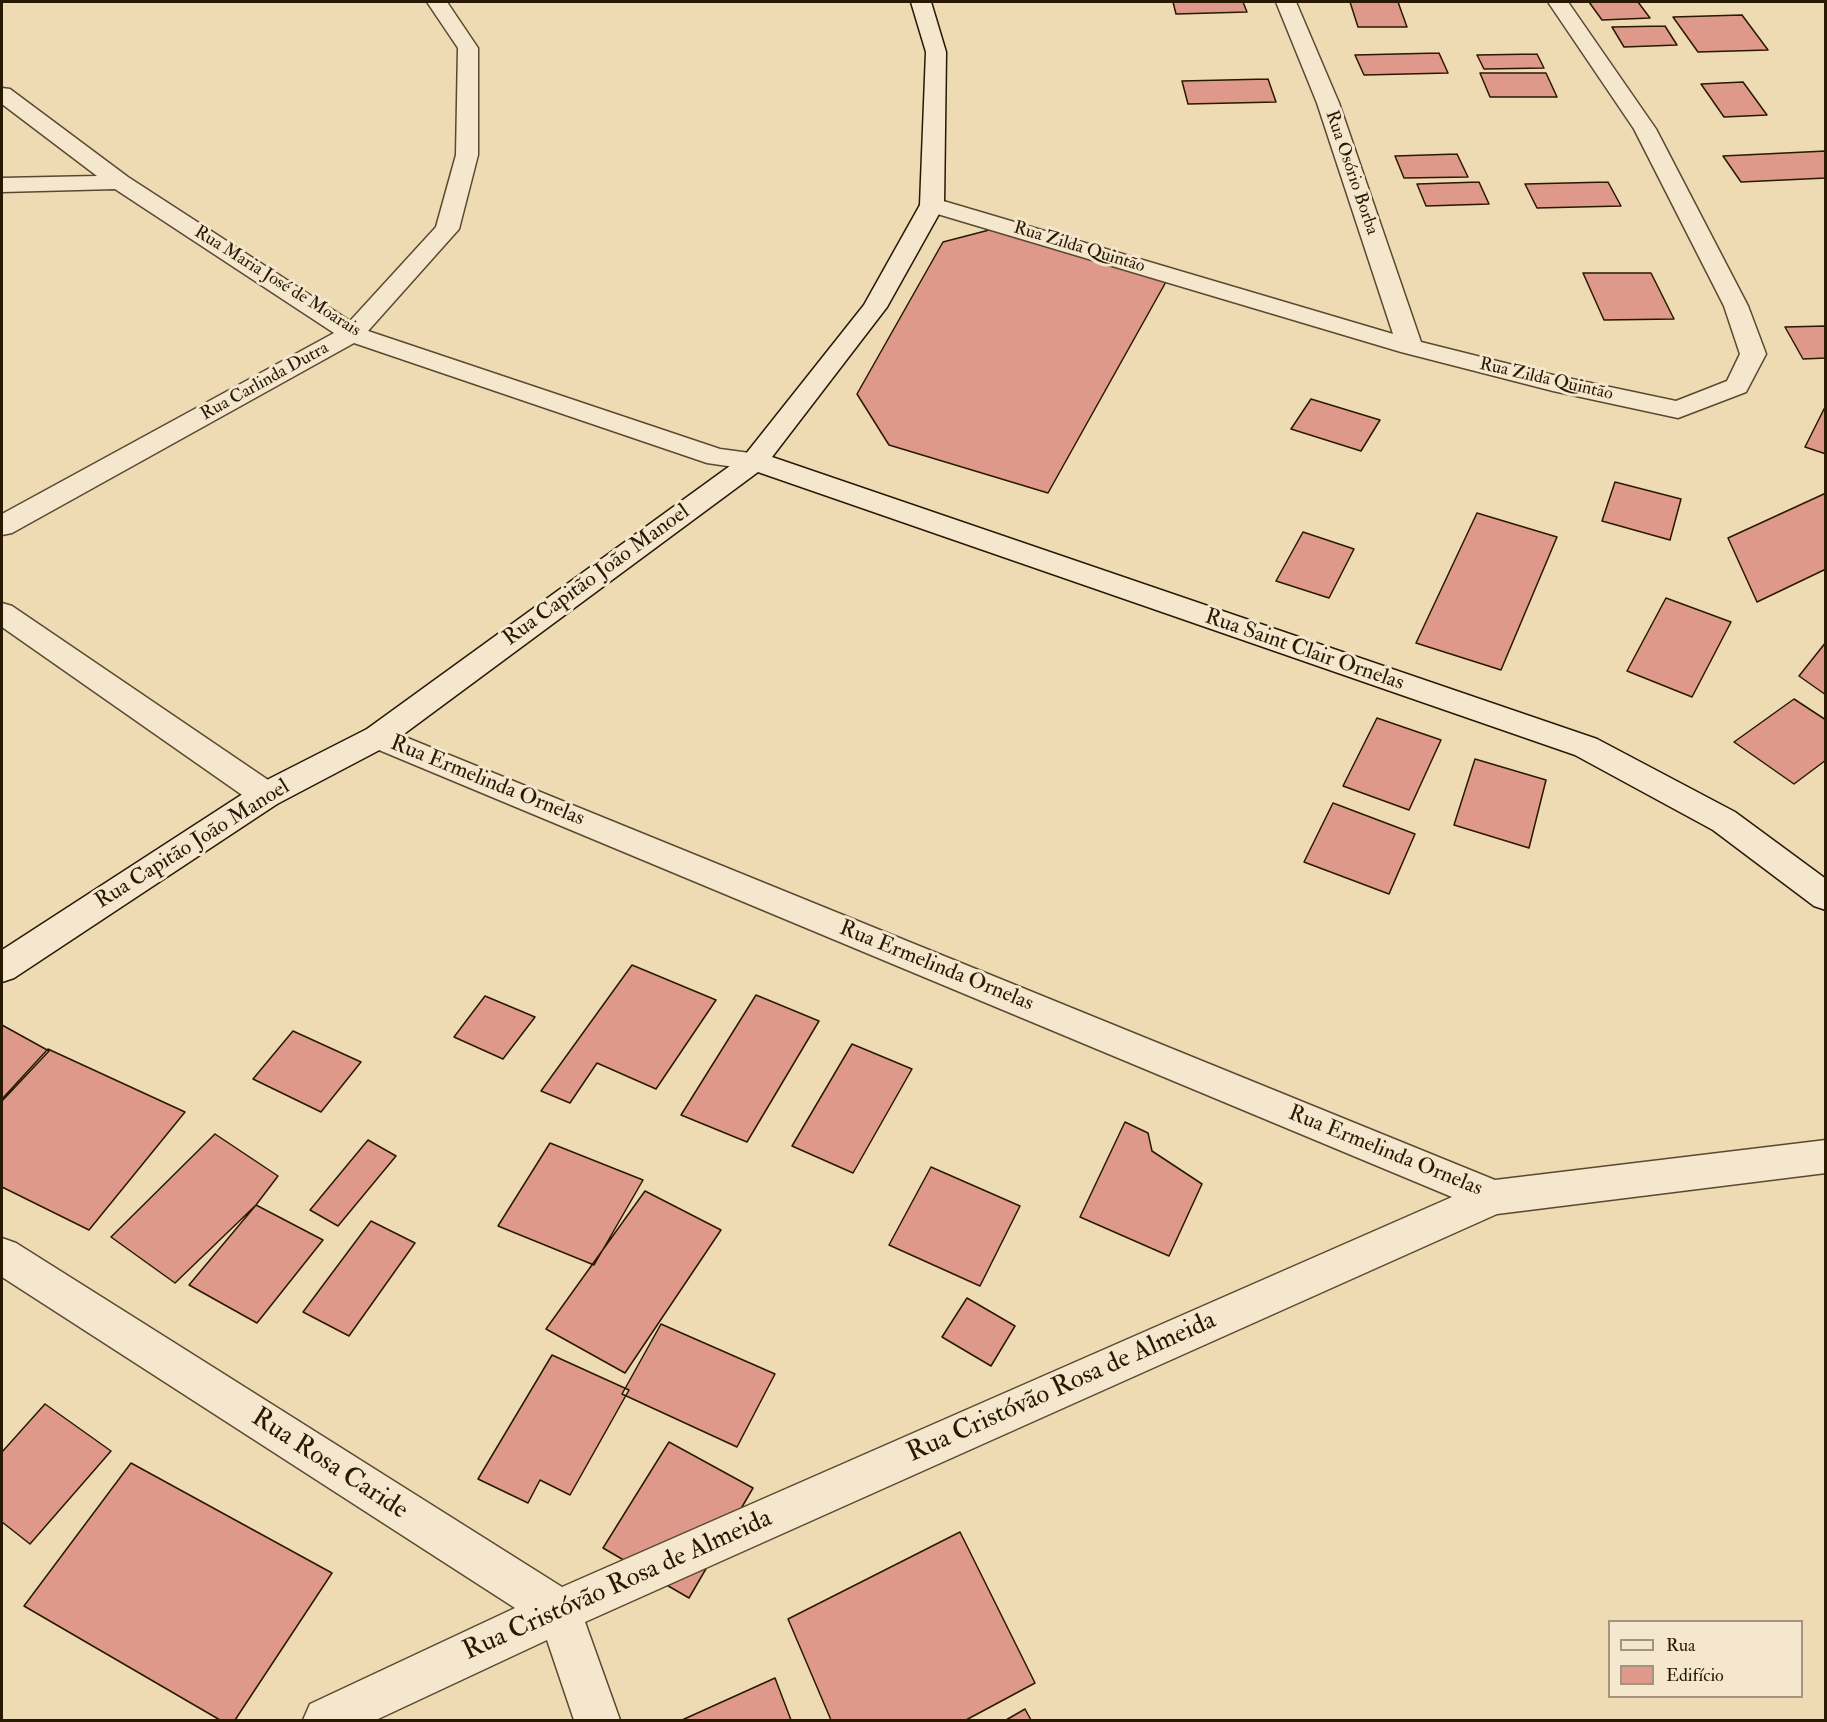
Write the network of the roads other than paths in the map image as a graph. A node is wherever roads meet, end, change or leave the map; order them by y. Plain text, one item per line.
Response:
1 (437, 2) edge
2 (921, 2) edge
3 (1286, 2) edge
4 (1558, 2) edge
5 (2, 94) edge
6 (120, 182) junction
7 (2, 185) edge
8 (932, 205) junction
9 (352, 334) junction
10 (1410, 347) junction
11 (755, 461) junction
12 (2, 526) edge
13 (2, 613) edge
14 (378, 737) junction
15 (266, 795) junction
16 (1826, 897) edge
17 (2, 968) edge
18 (1826, 1156) edge
19 (1494, 1197) junction
20 (2, 1256) edge
21 (559, 1611) junction
22 (326, 1720) edge
23 (597, 1720) edge

1 - 9 street, Rua Carlinda Dutra
2 - 8 street, Rua Capitão João Manoel
3 - 10 street, Rua Osório Borba
4 - 10 street, Rua Zilda Quintão
5 - 6 street, Rua Maria José de Moarais
6 - 7 street
6 - 9 street, Rua Maria José de Moarais
8 - 10 street, Rua Zilda Quintão
8 - 11 street, Rua Capitão João Manoel
9 - 11 street, Rua Maria José de Moarais
9 - 12 street, Rua Carlinda Dutra
11 - 14 street, Rua Capitão João Manoel
11 - 16 street, Rua Saint Clair Ornelas
13 - 15 street
14 - 15 street, Rua Capitão João Manoel
14 - 19 street, Rua Ermelinda Ornelas
15 - 17 street, Rua Capitão João Manoel
18 - 19 street, Rua Cristóvão Rosa de Almeida
19 - 21 street, Rua Cristóvão Rosa de Almeida
20 - 21 street, Rua Rosa Caride
21 - 22 street, Rua Cristóvão Rosa de Almeida
21 - 23 street

